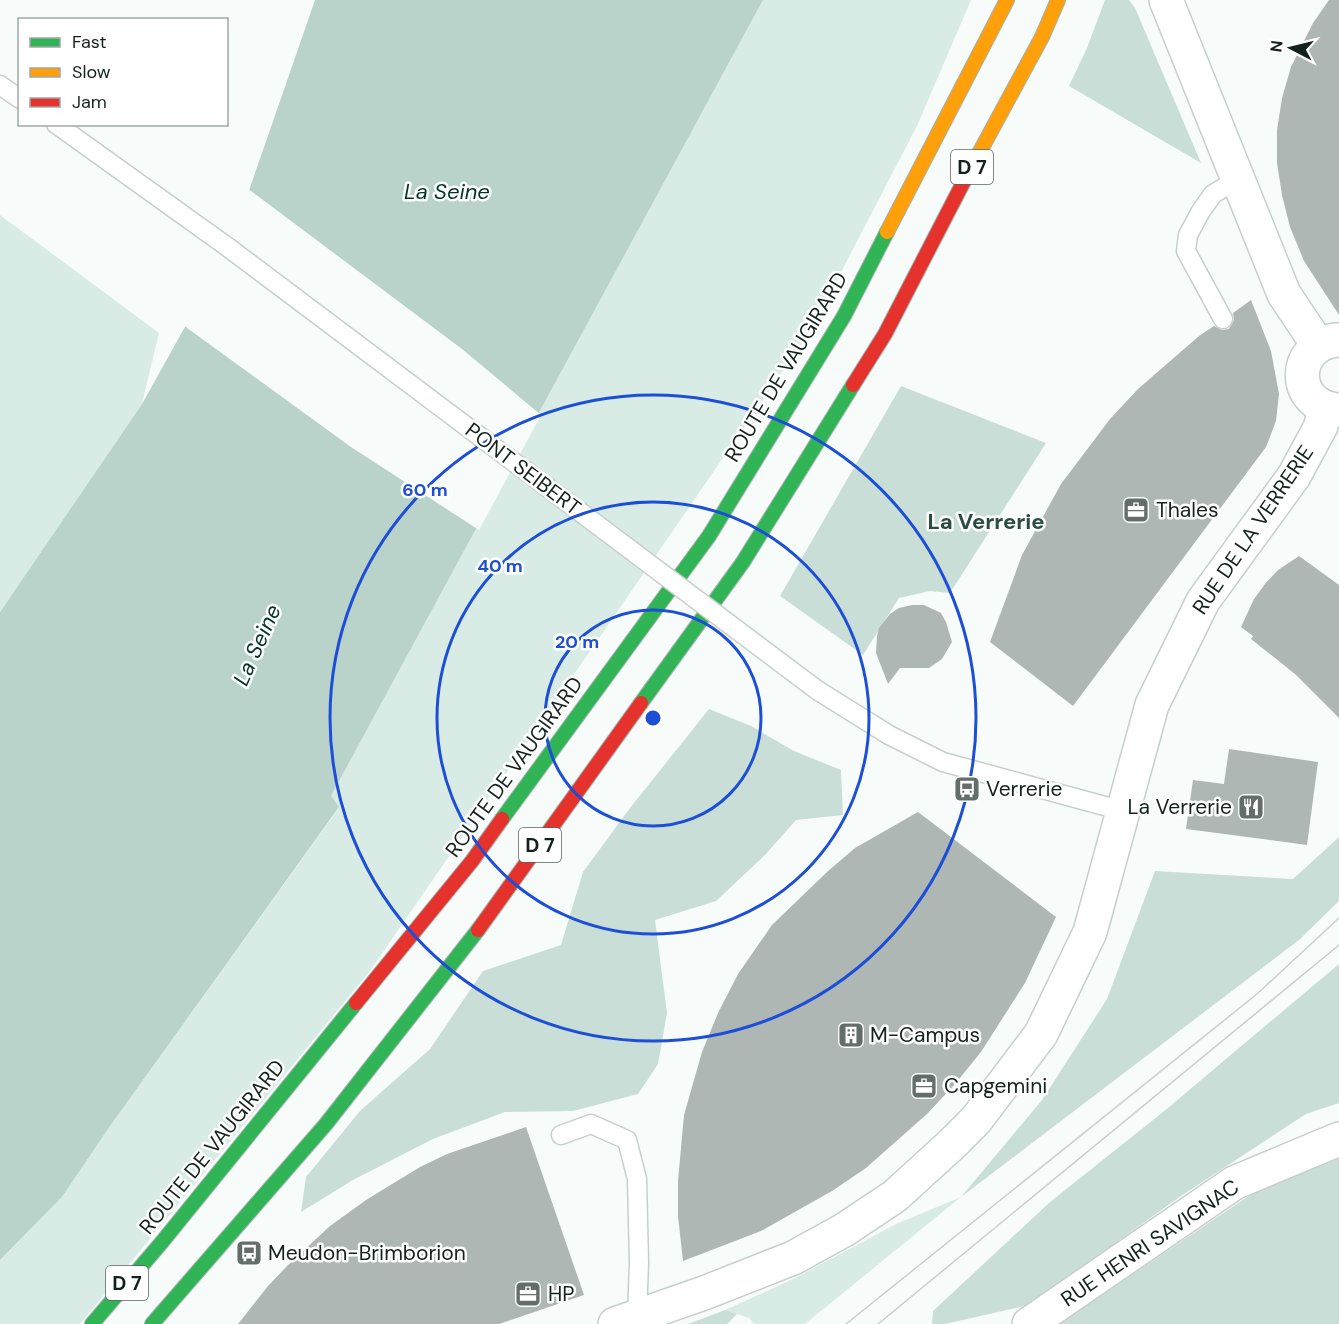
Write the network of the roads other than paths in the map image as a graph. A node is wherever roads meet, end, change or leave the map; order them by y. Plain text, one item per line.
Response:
1 (1007, 0) edge
2 (1058, 0) edge
3 (1166, 0) edge
4 (0, 85) edge
5 (18, 98) edge
6 (59, 126) edge
7 (1238, 180) junction
8 (1223, 319) dead end
9 (1329, 343) edge
10 (1332, 409) edge
11 (1123, 811) junction
12 (561, 1135) dead end
13 (1339, 1140) edge
14 (626, 1320) edge
15 (92, 1324) edge
16 (152, 1324) edge
17 (1029, 1324) edge

1 - 15 main road, ROUTE DE VAUGIRARD / D 7
2 - 16 main road, D 7
3 - 7 street
4 - 5 lane
6 - 11 lane, PONT SEIBERT, bridge
7 - 8 lane
7 - 9 street
9 - 10 street
10 - 11 street, RUE DE LA VERRERIE
11 - 14 street, RUE DE LA VERRERIE
12 - 14 lane
13 - 17 street, RUE HENRI SAVIGNAC

